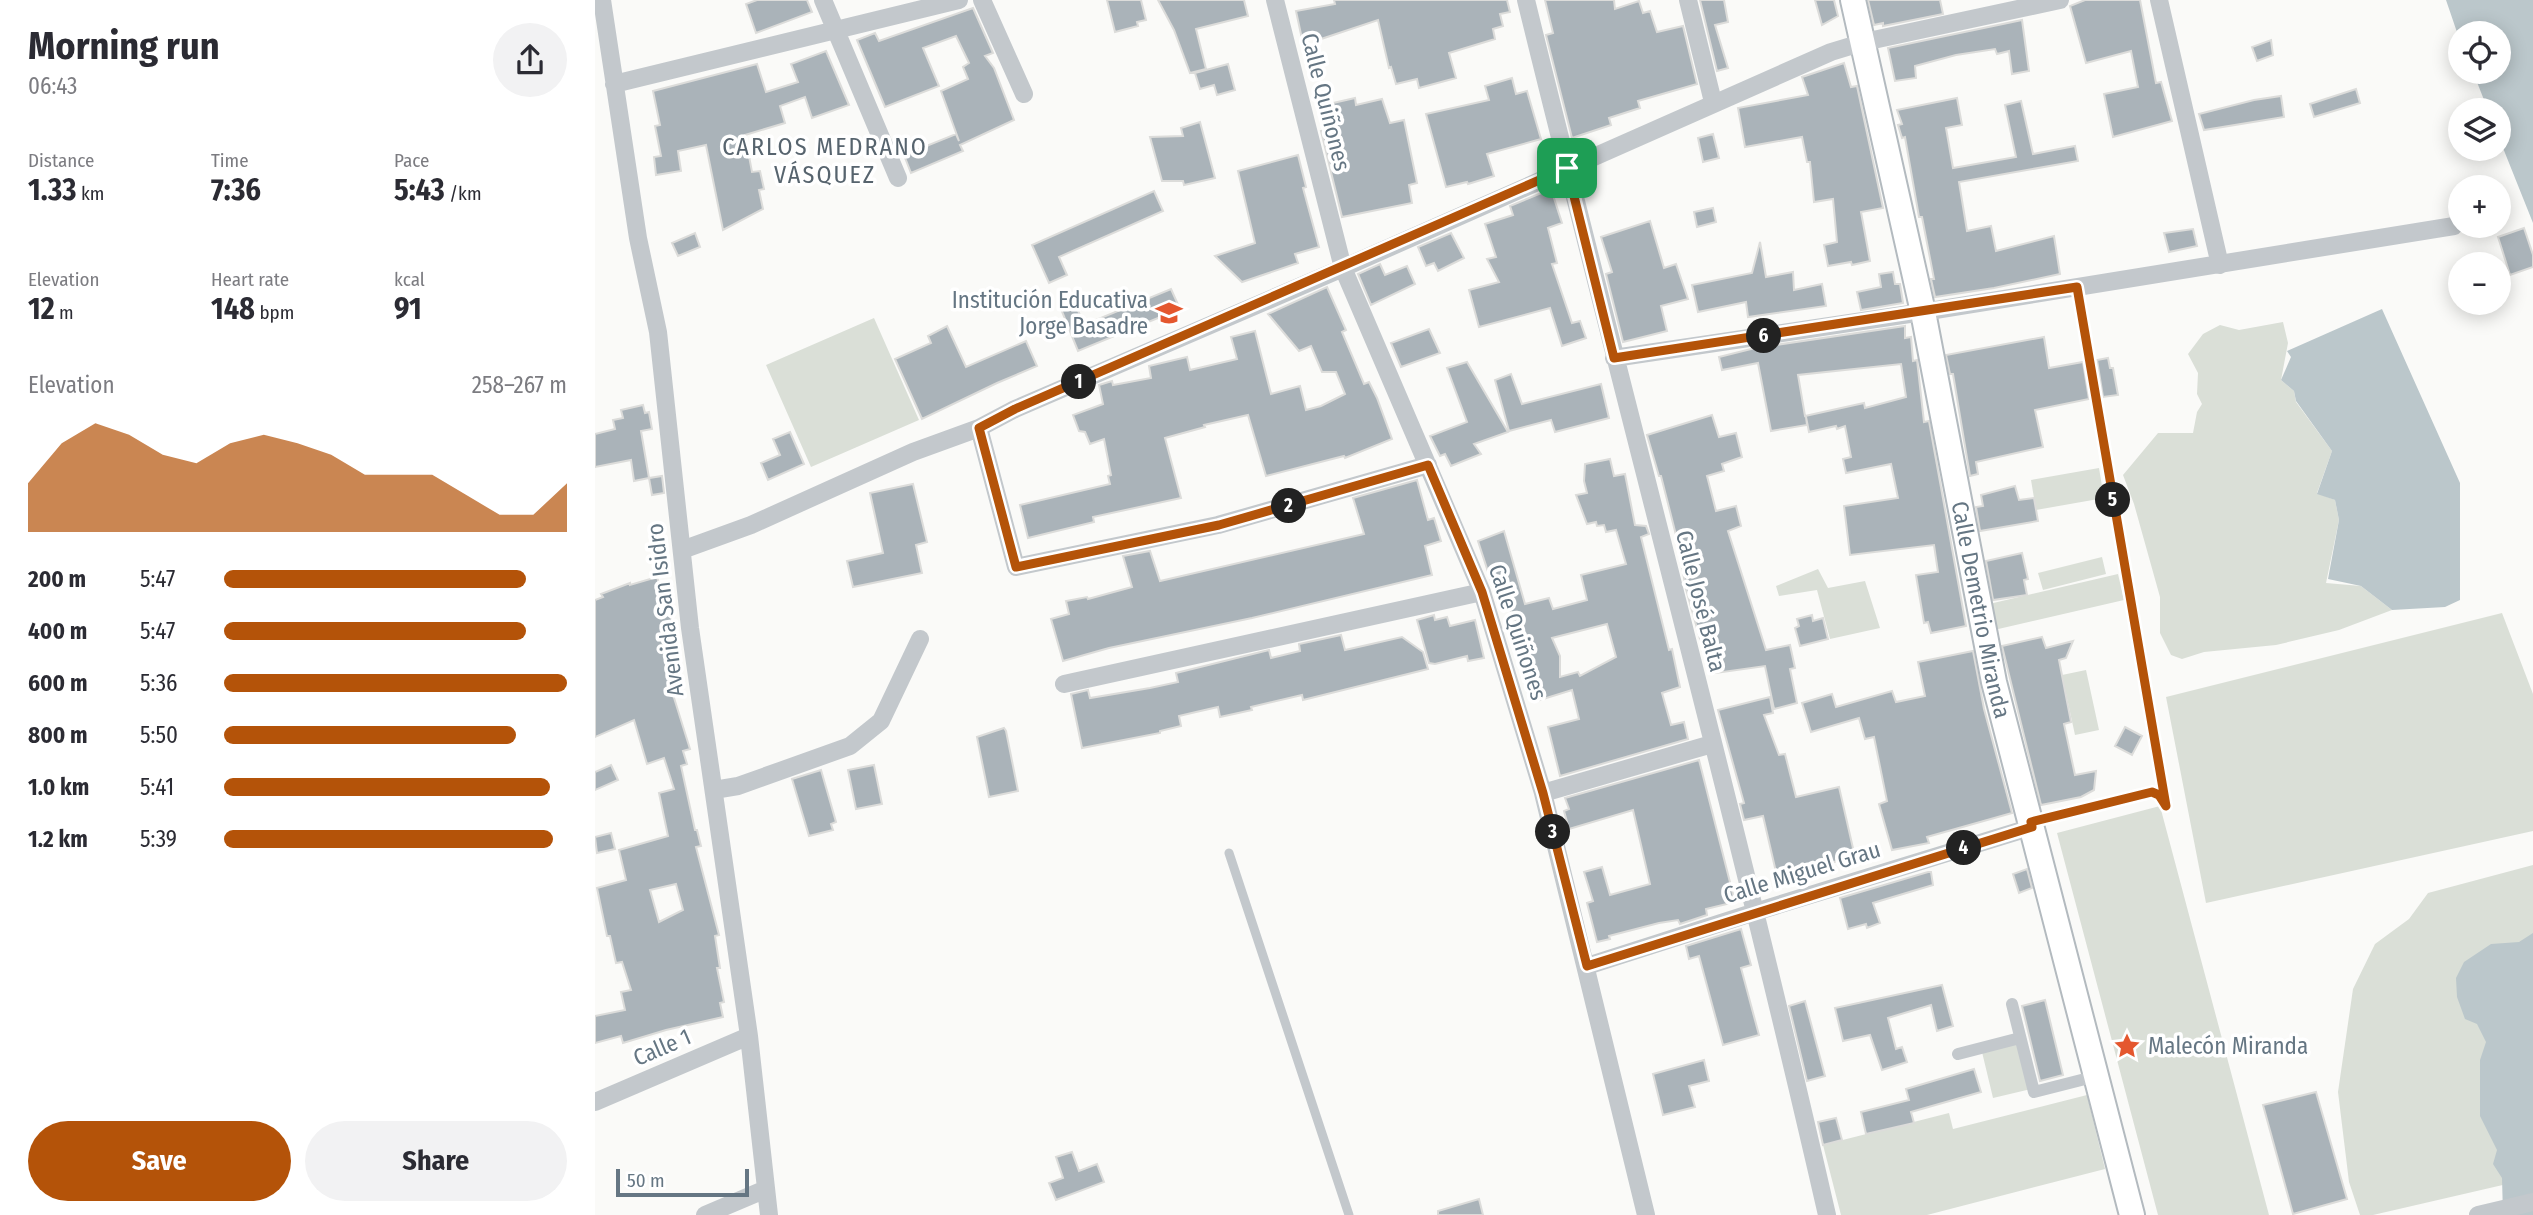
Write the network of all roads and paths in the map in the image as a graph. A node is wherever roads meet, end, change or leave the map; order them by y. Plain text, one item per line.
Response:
1 (602, 0) edge
2 (823, 0) edge
3 (959, 0) edge
4 (982, 0) edge
5 (1275, 0) edge
6 (1526, 0) edge
7 (1688, 0) edge
8 (1853, 0) edge
9 (2060, 0) edge
10 (2158, 0) edge
11 (836, 32) junction
12 (1864, 42) junction
13 (614, 84) junction
14 (1024, 94) dead end
15 (1713, 102) junction
16 (1567, 168) junction
17 (898, 178) dead end
18 (2448, 227) edge
19 (2220, 265) junction
20 (1343, 268) junction
21 (2077, 287) junction
22 (1923, 312) junction
23 (1614, 358) junction
24 (979, 428) junction
25 (1428, 465) junction
26 (682, 550) junction
27 (1482, 592) junction
28 (921, 639) dead end
29 (1064, 684) dead end
30 (1712, 744) junction
31 (714, 790) junction
32 (1543, 793) junction
33 (2031, 825) junction
34 (1229, 853) dead end
35 (1755, 912) junction
36 (1587, 966) junction
37 (2012, 1004) dead end
38 (749, 1037) junction
39 (2020, 1038) junction
40 (1958, 1054) dead end
41 (2097, 1076) junction
42 (595, 1102) edge
43 (766, 1189) junction
44 (2533, 1202) edge
45 (705, 1215) edge
46 (769, 1215) edge
47 (1349, 1215) edge
48 (1646, 1215) edge
49 (1827, 1215) edge
50 (2132, 1215) edge
51 (2478, 1215) edge

1 - 13 street, Avenida San Isidro
2 - 11 street
3 - 11 street
4 - 14 street
5 - 20 street, Calle Quiñones
6 - 16 street, Calle José Balta
7 - 15 street
8 - 12 main road, Calle Demetrio Miranda
9 - 12 street
10 - 19 street
11 - 13 street
11 - 17 street
12 - 15 street
12 - 22 main road, Calle Demetrio Miranda
13 - 26 street, Avenida San Isidro
15 - 16 street
16 - 20 street
16 - 23 street, Calle José Balta
18 - 19 street
19 - 21 street
20 - 24 street
20 - 25 street, Calle Quiñones
21 - 22 street
21 - 33 lane
22 - 23 street
22 - 33 main road, Calle Demetrio Miranda
23 - 30 street, Calle José Balta
24 - 25 street
24 - 26 street
25 - 27 street, Calle Quiñones
26 - 31 street, Avenida San Isidro
27 - 29 street
27 - 32 street, Calle Quiñones
28 - 31 street
30 - 32 street
30 - 35 street, Calle José Balta
31 - 38 street, Avenida San Isidro
32 - 36 street, Calle Quiñones
33 - 35 street, Calle Miguel Grau
33 - 41 main road, Calle Demetrio Miranda
34 - 47 lane
35 - 36 street, Calle Miguel Grau
35 - 49 street, Calle José Balta
36 - 48 street, Calle Quiñones
37 - 39 street
38 - 42 street, Calle 1
38 - 43 street, Avenida San Isidro
39 - 40 street
39 - 41 street
41 - 50 main road, Calle Demetrio Miranda
43 - 45 street
43 - 46 street, Avenida San Isidro
44 - 51 street

